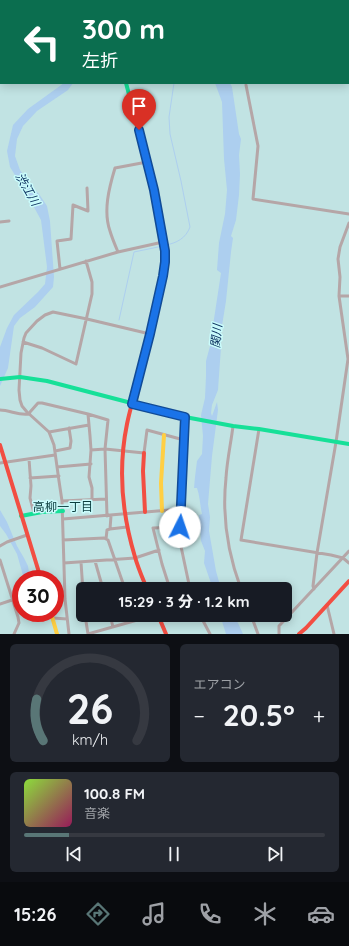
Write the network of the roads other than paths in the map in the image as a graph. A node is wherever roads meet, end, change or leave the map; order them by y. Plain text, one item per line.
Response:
1 (126, 84) edge
2 (246, 84) dead end
3 (147, 162) junction
4 (87, 188) dead end
5 (349, 214) edge
6 (9, 221) dead end
7 (0, 222) edge
8 (349, 223) edge
9 (163, 242) junction
10 (118, 252) junction
11 (86, 261) junction
12 (58, 270) junction
13 (0, 287) edge
14 (339, 296) junction
15 (349, 296) edge
16 (87, 319) junction
17 (344, 333) junction
18 (150, 334) junction
19 (349, 335) edge
20 (23, 342) junction
21 (20, 377) junction
22 (0, 379) edge
23 (344, 385) junction
24 (349, 386) edge
25 (132, 404) junction
26 (0, 410) edge
27 (29, 414) junction
28 (88, 414) junction
29 (186, 418) junction
30 (89, 425) junction
31 (233, 426) junction
32 (69, 428) junction
33 (259, 429) junction
34 (49, 432) junction
35 (164, 435) junction
36 (184, 440) junction
37 (336, 442) junction
38 (349, 444) edge
39 (0, 445) edge
40 (105, 449) junction
41 (91, 450) junction
42 (55, 451) junction
43 (123, 451) junction
44 (144, 453) junction
45 (55, 455) junction
46 (29, 459) junction
47 (0, 462) edge
48 (5, 462) junction
49 (91, 464) junction
50 (57, 467) junction
51 (59, 476) junction
52 (30, 478) junction
53 (106, 499) junction
54 (92, 500) junction
55 (62, 501) junction
56 (181, 509) junction
57 (62, 511) junction
58 (162, 511) junction
59 (34, 512) junction
60 (145, 512) junction
61 (125, 514) junction
62 (21, 516) junction
63 (107, 516) junction
64 (111, 516) junction
65 (63, 519) junction
66 (127, 527) junction
67 (180, 527) junction
68 (110, 528) junction
69 (27, 535) junction
70 (106, 539) junction
71 (63, 540) junction
72 (0, 546) edge
73 (159, 550) junction
74 (349, 551) edge
75 (317, 553) junction
76 (135, 558) junction
77 (343, 558) junction
78 (114, 559) junction
79 (0, 560) edge
80 (95, 561) junction
81 (81, 562) junction
82 (64, 563) junction
83 (349, 563) edge
84 (38, 570) edge
85 (2, 571) edge
86 (349, 581) edge
87 (82, 582) edge
88 (101, 582) edge
89 (122, 582) edge
90 (144, 582) edge
91 (168, 582) edge
92 (189, 582) edge
93 (239, 582) edge
94 (314, 589) junction
95 (12, 600) joint
96 (0, 604) edge
97 (327, 605) junction
98 (64, 619) edge
99 (67, 619) junction
100 (19, 622) edge
101 (53, 622) edge
102 (86, 622) edge
103 (112, 622) edge
104 (129, 622) edge
105 (161, 622) edge
106 (204, 622) edge
107 (254, 622) edge
108 (113, 627) junction
109 (306, 628) junction
110 (14, 634) edge
111 (57, 634) edge
112 (69, 634) edge
113 (88, 634) edge
114 (166, 634) edge
115 (210, 634) edge
116 (258, 634) edge
117 (279, 634) edge
118 (299, 634) edge
119 (308, 634) edge
120 (334, 634) edge

1 - 3 main road
2 - 5 street
3 - 9 main road
3 - 10 street
4 - 12 street
6 - 7 street
8 - 14 street
9 - 10 street
9 - 18 main road
10 - 11 street
11 - 12 street
11 - 16 street
12 - 13 street
14 - 15 street
14 - 17 street
16 - 18 street
16 - 20 street
16 - 20 street
17 - 19 street
17 - 23 street
18 - 25 main road
20 - 21 street
21 - 22 main road
21 - 25 main road
21 - 27 street
23 - 24 street
23 - 37 street
25 - 29 main road
25 - 43 main road
26 - 27 street
27 - 28 street
27 - 34 street
28 - 30 street
28 - 40 street
29 - 31 main road
29 - 36 main road
30 - 32 street
30 - 41 street
31 - 33 main road
31 - 93 street
32 - 34 street
32 - 42 street
33 - 37 main road
33 - 75 street
34 - 42 street
35 - 36 street
35 - 44 street
35 - 58 main road
36 - 56 main road
37 - 38 main road
37 - 75 street
39 - 48 main road
40 - 41 street
40 - 43 street
40 - 53 street
41 - 49 street
42 - 45 street
43 - 44 street
43 - 61 main road
44 - 60 main road
45 - 46 street
45 - 50 street
46 - 48 street
46 - 52 street
47 - 48 street
48 - 62 main road
49 - 50 street
49 - 54 street
50 - 51 street
51 - 52 street
51 - 55 street
52 - 59 street
53 - 54 street
53 - 63 street
54 - 55 street
55 - 57 street
56 - 58 street
56 - 67 street
57 - 59 main road
57 - 65 street
58 - 60 street
59 - 62 main road
60 - 61 street
61 - 64 street
61 - 66 main road
62 - 69 main road
63 - 64 street
63 - 65 street
64 - 68 street
65 - 71 street
66 - 68 street
66 - 76 main road
67 - 73 street
67 - 92 street
68 - 70 street
69 - 72 street
69 - 84 main road
70 - 71 street
70 - 78 street
71 - 82 street
73 - 76 street
73 - 91 street
74 - 77 street
75 - 77 street
75 - 94 street
76 - 78 street
76 - 90 main road
77 - 83 street
77 - 94 street
78 - 80 street
78 - 89 street
79 - 85 street
80 - 81 street
80 - 88 street
81 - 82 street
81 - 87 street
82 - 99 street
85 - 95 street
86 - 97 main road
94 - 117 street
95 - 96 street
97 - 109 main road
97 - 120 street
98 - 99 street
99 - 112 street
100 - 110 street
101 - 111 main road
102 - 113 street
103 - 108 street
104 - 108 street
105 - 114 main road
106 - 115 street
107 - 116 street
108 - 113 street
109 - 118 main road
109 - 119 street

